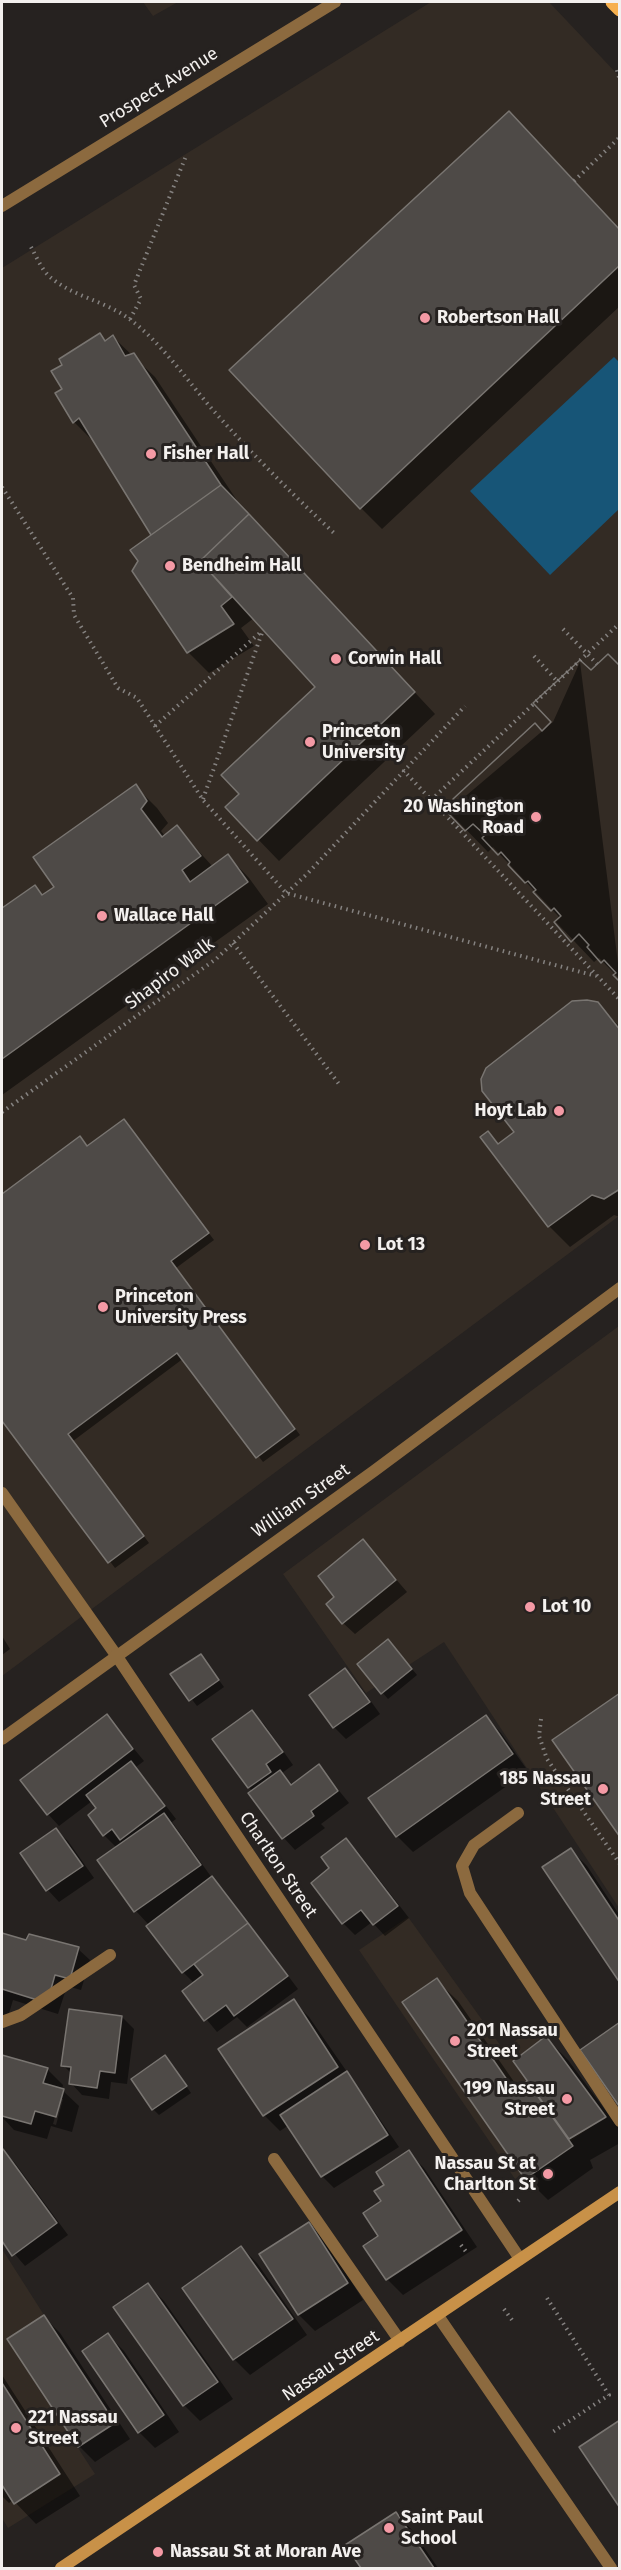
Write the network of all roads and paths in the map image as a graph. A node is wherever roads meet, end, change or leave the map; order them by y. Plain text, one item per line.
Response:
1 (335, 2) edge
2 (613, 2) edge
3 (620, 9) edge
4 (617, 70) dead end
5 (620, 81) edge
6 (620, 137) edge
7 (186, 156) dead end
8 (574, 181) dead end
9 (2, 206) edge
10 (31, 247) dead end
11 (130, 319) junction
12 (2, 487) edge
13 (334, 533) dead end
14 (620, 623) edge
15 (563, 629) dead end
16 (534, 656) dead end
17 (597, 664) dead end
18 (557, 681) dead end
19 (465, 706) dead end
20 (155, 726) junction
21 (403, 770) junction
22 (203, 800) junction
23 (431, 800) junction
24 (286, 893) junction
25 (233, 943) junction
26 (597, 976) junction
27 (620, 1000) edge
28 (339, 1084) dead end
29 (2, 1112) edge
30 (620, 1288) edge
31 (2, 1493) edge
32 (116, 1655) junction
33 (541, 1719) dead end
34 (2, 1739) edge
35 (518, 1813) dead end
36 (620, 1864) edge
37 (111, 1955) dead end
38 (2, 2022) edge
39 (620, 2121) edge
40 (274, 2159) dead end
41 (620, 2192) edge
42 (522, 2197) dead end
43 (518, 2201) dead end
44 (461, 2245) dead end
45 (467, 2253) dead end
46 (520, 2259) junction
47 (547, 2298) dead end
48 (504, 2309) dead end
49 (438, 2316) junction
50 (512, 2320) dead end
51 (400, 2341) junction
52 (528, 2448) junction
53 (61, 2568) edge
54 (611, 2568) edge

1 - 9 street, Prospect Avenue
2 - 3 main road
4 - 5 path
6 - 8 path
7 - 11 path
10 - 11 path
11 - 13 path
12 - 20 path
14 - 23 path
15 - 17 path, bridge
16 - 18 path
19 - 21 path, Shapiro Walk
20 - 22 path
20 - 22 path
21 - 23 path
21 - 24 path, Shapiro Walk
22 - 24 path
23 - 26 path
24 - 25 path, Shapiro Walk
24 - 26 path
25 - 28 path
25 - 29 path, Shapiro Walk
26 - 27 path
30 - 32 street, William Street
31 - 32 street, Charlton Street
32 - 34 street, William Street
32 - 46 street, Charlton Street
33 - 36 path
35 - 39 street
37 - 38 street
40 - 51 street
41 - 46 main road, Nassau Street
42 - 43 path
44 - 45 path
46 - 49 main road, Nassau Street
47 - 52 path
48 - 50 path
49 - 51 main road, Nassau Street
49 - 52 street
51 - 53 main road, Nassau Street
52 - 54 street

